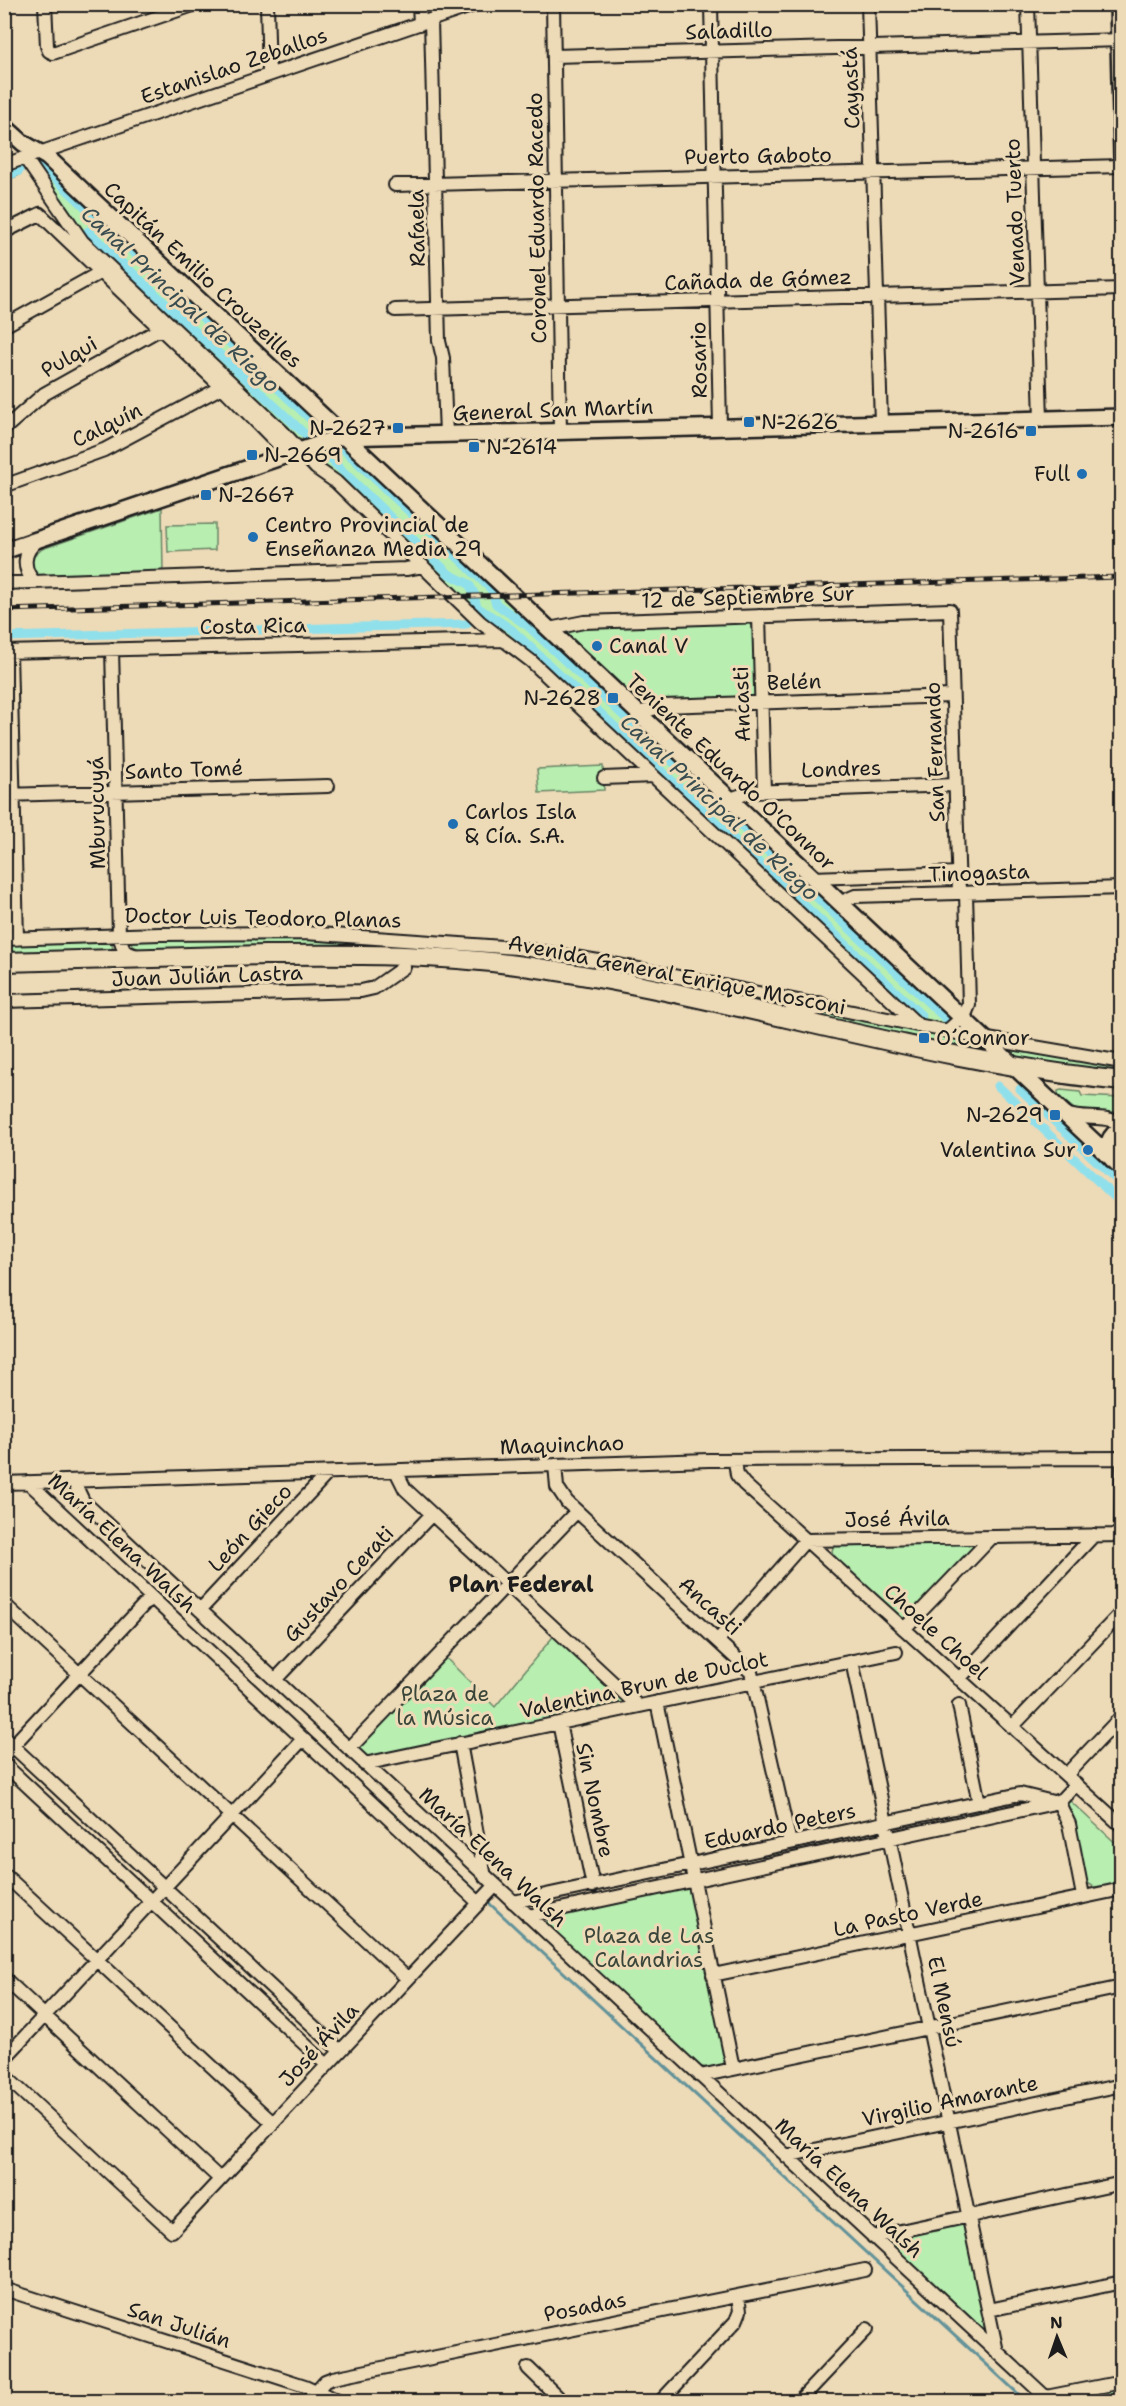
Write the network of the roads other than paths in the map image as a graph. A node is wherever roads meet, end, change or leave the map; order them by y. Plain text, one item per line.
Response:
1 (45, 4) edge
2 (154, 4) edge
3 (196, 4) edge
4 (267, 4) edge
5 (419, 4) edge
6 (477, 4) edge
7 (553, 4) edge
8 (711, 4) edge
9 (867, 4) edge
10 (1028, 4) edge
11 (1118, 4) edge
12 (154, 19) junction
13 (425, 22) junction
14 (1120, 40) edge
15 (1029, 42) junction
16 (869, 47) junction
17 (712, 51) junction
18 (554, 56) junction
19 (269, 75) junction
20 (4, 126) edge
21 (21, 142) junction
22 (42, 153) junction
23 (1122, 157) edge
24 (25, 158) junction
25 (4, 165) edge
26 (1122, 166) edge
27 (1033, 168) junction
28 (873, 173) junction
29 (714, 177) junction
30 (556, 181) junction
31 (435, 184) junction
32 (395, 185) dead end
33 (4, 232) edge
34 (101, 272) junction
35 (1122, 289) edge
36 (1037, 292) junction
37 (877, 296) junction
38 (717, 301) junction
39 (558, 305) junction
40 (438, 309) junction
41 (395, 310) dead end
42 (4, 326) edge
43 (160, 329) junction
44 (222, 387) junction
45 (1122, 417) edge
46 (1041, 419) junction
47 (880, 423) junction
48 (720, 427) junction
49 (4, 429) edge
50 (560, 431) junction
51 (446, 434) junction
52 (382, 436) junction
53 (345, 437) junction
54 (295, 453) junction
55 (369, 460) junction
56 (4, 486) edge
57 (38, 540) junction
58 (4, 550) edge
59 (423, 566) junction
60 (34, 582) junction
61 (4, 583) edge
62 (950, 610) joint
63 (759, 616) junction
64 (549, 629) junction
65 (503, 640) junction
66 (112, 650) junction
67 (7, 652) edge
68 (952, 696) junction
69 (762, 703) junction
70 (638, 713) junction
71 (653, 776) junction
72 (604, 778) dead end
73 (955, 784) junction
74 (328, 786) dead end
75 (765, 791) junction
76 (116, 792) junction
77 (9, 795) edge
78 (730, 799) junction
79 (958, 873) junction
80 (812, 878) junction
81 (1122, 888) edge
82 (962, 893) junction
83 (839, 903) junction
84 (119, 935) junction
85 (11, 939) edge
86 (146, 958) junction
87 (4, 962) edge
88 (404, 967) junction
89 (4, 973) edge
90 (886, 996) junction
91 (4, 1001) edge
92 (819, 1006) junction
93 (876, 1017) junction
94 (787, 1018) junction
95 (961, 1019) junction
96 (918, 1025) junction
97 (947, 1031) junction
98 (982, 1038) junction
99 (1020, 1045) junction
100 (1122, 1062) edge
101 (1012, 1066) junction
102 (1028, 1080) junction
103 (1122, 1081) edge
104 (1122, 1092) edge
105 (1066, 1114) junction
106 (1122, 1126) edge
107 (1117, 1163) edge
108 (1122, 1458) edge
109 (735, 1461) junction
110 (1122, 1463) edge
111 (555, 1465) junction
112 (396, 1471) junction
113 (328, 1473) junction
114 (28, 1482) junction
115 (74, 1482) junction
116 (4, 1483) edge
117 (577, 1511) junction
118 (432, 1514) junction
119 (1094, 1535) junction
120 (1121, 1535) edge
121 (992, 1537) junction
122 (806, 1540) junction
123 (507, 1584) junction
124 (151, 1597) junction
125 (4, 1604) edge
126 (200, 1610) junction
127 (1122, 1612) edge
128 (904, 1629) junction
129 (718, 1640) junction
130 (896, 1652) dead end
131 (852, 1661) junction
132 (80, 1674) junction
133 (959, 1678) junction
134 (275, 1680) junction
135 (754, 1682) junction
136 (657, 1702) junction
137 (959, 1705) dead end
138 (638, 1706) junction
139 (1122, 1716) edge
140 (559, 1722) junction
141 (1012, 1727) junction
142 (303, 1738) junction
143 (460, 1743) junction
144 (7, 1746) edge
145 (349, 1749) junction
146 (4, 1764) edge
147 (364, 1764) junction
148 (1066, 1775) junction
149 (1076, 1784) junction
150 (1056, 1802) junction
151 (979, 1803) junction
152 (232, 1815) junction
153 (886, 1823) junction
154 (1121, 1823) edge
155 (890, 1838) junction
156 (790, 1843) junction
157 (691, 1865) junction
158 (4, 1874) edge
159 (485, 1877) junction
160 (694, 1880) junction
161 (495, 1886) junction
162 (593, 1886) junction
163 (164, 1887) junction
164 (1118, 1891) edge
165 (1083, 1896) junction
166 (152, 1901) junction
167 (513, 1902) junction
168 (479, 1903) junction
169 (528, 1916) junction
170 (910, 1933) junction
171 (97, 1960) junction
172 (713, 1975) junction
173 (4, 1978) edge
174 (408, 1979) junction
175 (1122, 1987) edge
176 (45, 2016) junction
177 (929, 2027) junction
178 (340, 2051) junction
179 (4, 2059) edge
180 (327, 2065) junction
181 (733, 2068) junction
182 (4, 2075) edge
183 (700, 2076) junction
184 (1122, 2085) edge
185 (950, 2121) junction
186 (273, 2123) junction
187 (786, 2156) junction
188 (220, 2179) junction
189 (1122, 2183) edge
190 (969, 2216) junction
191 (873, 2237) junction
192 (865, 2270) dead end
193 (1122, 2282) edge
194 (4, 2289) edge
195 (738, 2296) junction
196 (990, 2310) junction
197 (867, 2329) dead end
198 (998, 2352) junction
199 (528, 2368) dead end
200 (1122, 2382) edge
201 (317, 2390) junction
202 (1049, 2399) edge
203 (340, 2402) edge
204 (563, 2402) edge
205 (660, 2402) edge
206 (798, 2402) edge

1 - 12 street
2 - 12 street
3 - 12 street
4 - 19 street
5 - 13 street, Rafaela
6 - 13 street, Estanislao Zeballos
7 - 18 street, Coronel Eduardo Racedo
8 - 17 street, Rosario
9 - 16 street, Cayastá
10 - 15 street, Venado Tuerto
11 - 14 main road
13 - 19 street, Estanislao Zeballos
13 - 31 street, Rafaela
14 - 15 street, Saladillo
14 - 23 main road
15 - 16 street, Saladillo
15 - 27 street, Venado Tuerto
16 - 17 street, Saladillo
16 - 28 street, Cayastá
17 - 18 street, Saladillo
17 - 29 street, Rosario
18 - 30 street, Coronel Eduardo Racedo
19 - 22 street, Estanislao Zeballos
20 - 21 main road, Capitán Emilio Crouzeilles
21 - 22 main road, Capitán Emilio Crouzeilles
21 - 24 main road
22 - 24 street, Estanislao Zeballos
22 - 53 main road, Capitán Emilio Crouzeilles
24 - 25 street, Estanislao Zeballos
24 - 54 street
26 - 27 street, Puerto Gaboto
27 - 28 street, Puerto Gaboto
27 - 36 street, Venado Tuerto
28 - 29 street, Puerto Gaboto
28 - 37 street, Cayastá
29 - 30 street, Puerto Gaboto
29 - 38 street, Rosario
30 - 31 street, Puerto Gaboto
30 - 39 street, Coronel Eduardo Racedo
31 - 32 street, Puerto Gaboto
31 - 40 street, Rafaela
33 - 34 street
34 - 42 street
34 - 43 street
35 - 36 street, Cañada de Gómez
36 - 37 street, Cañada de Gómez
36 - 46 street, Venado Tuerto
37 - 38 street, Cañada de Gómez
37 - 47 street, Cayastá
38 - 39 street, Cañada de Gómez
38 - 48 street, Rosario
39 - 40 street, Cañada de Gómez
39 - 50 street, Coronel Eduardo Racedo
40 - 41 street, Cañada de Gómez
40 - 51 street, Rafaela
43 - 44 street
43 - 49 street, Pulqui
44 - 54 street
44 - 56 street, Calquín
45 - 46 main road, General San Martín
46 - 47 main road, General San Martín
47 - 48 main road, General San Martín
48 - 50 main road, General San Martín
50 - 51 main road, General San Martín
51 - 52 main road, General San Martín
52 - 53 main road, General San Martín
52 - 55 main road
53 - 54 main road, General San Martín
53 - 55 main road, Capitán Emilio Crouzeilles
54 - 57 main road, General San Martín
54 - 59 street
55 - 64 main road, Teniente Eduardo O'Connor
57 - 58 main road, General San Martín
57 - 60 street
59 - 60 street
59 - 65 street
60 - 61 street
62 - 63 street, 12 de Septiembre Sur
62 - 68 street, San Fernando
63 - 64 street, 12 de Septiembre Sur
63 - 69 street, Ancasti
64 - 70 main road, Teniente Eduardo O'Connor
65 - 66 street, Costa Rica
65 - 71 street
66 - 67 street, Costa Rica
66 - 76 street, Mburucuyá
67 - 77 street
68 - 69 street, Belén
68 - 73 street, San Fernando
69 - 70 street, Belén
69 - 75 street, Ancasti
70 - 78 main road, Teniente Eduardo O'Connor
71 - 72 street
71 - 90 street
73 - 75 street, Londres
73 - 79 street, San Fernando
74 - 76 street, Santo Tomé
75 - 78 street, Londres
76 - 77 street, Santo Tomé
76 - 84 street, Mburucuyá
77 - 85 street
78 - 80 main road, Teniente Eduardo O'Connor
79 - 80 street, Tinogasta
79 - 82 street, San Fernando
80 - 83 main road, Teniente Eduardo O'Connor
81 - 82 street, Tinogasta
82 - 83 street, Tinogasta
82 - 95 street, San Fernando
83 - 95 main road, Teniente Eduardo O'Connor
84 - 85 street, Doctor Luis Teodoro Planas
84 - 86 street
84 - 92 street, Doctor Luis Teodoro Planas
86 - 87 highway, Avenida General Enrique Mosconi
86 - 94 highway, Avenida General Enrique Mosconi
88 - 89 highway, Avenida General Enrique Mosconi
88 - 91 street, Juan Julián Lastra
88 - 102 highway, Avenida General Enrique Mosconi
90 - 93 street
90 - 96 street
92 - 93 street, Doctor Luis Teodoro Planas
92 - 94 highway
93 - 96 street, Doctor Luis Teodoro Planas
94 - 101 highway, Avenida General Enrique Mosconi
95 - 97 street
95 - 98 main road, Teniente Eduardo O'Connor
96 - 97 street, Doctor Luis Teodoro Planas
97 - 98 street, Doctor Luis Teodoro Planas
98 - 99 street, Doctor Luis Teodoro Planas
98 - 101 main road, Teniente Eduardo O'Connor
99 - 100 street, Doctor Luis Teodoro Planas
99 - 101 street
101 - 102 main road, Teniente Eduardo O'Connor
101 - 103 highway, Avenida General Enrique Mosconi
102 - 104 highway, Avenida General Enrique Mosconi
102 - 105 main road, Teniente Eduardo O'Connor
105 - 106 street
105 - 107 main road, Teniente Eduardo O'Connor
106 - 107 main road
108 - 109 street, Maquinchao
109 - 111 street, Maquinchao
109 - 122 street, Choele Choel
110 - 120 street
111 - 112 street, Maquinchao
111 - 117 street, Ancasti
112 - 113 street, Maquinchao
112 - 118 street
113 - 115 street, Maquinchao
113 - 126 street, León Gieco
114 - 115 street, Maquinchao
114 - 116 street, Maquinchao
114 - 124 street, María Elena Walsh
115 - 126 street, María Elena Walsh
117 - 123 street
117 - 129 street, Ancasti
118 - 123 street
118 - 134 street, Gustavo Cerati
119 - 120 street, José Ávila
119 - 121 street, José Ávila
119 - 133 street
121 - 122 street, José Ávila
121 - 128 street
122 - 128 street, Choele Choel
122 - 129 street
123 - 138 street
123 - 145 street
124 - 132 street
124 - 142 street, María Elena Walsh
125 - 132 street
126 - 134 street, María Elena Walsh
127 - 141 street
128 - 133 street, Choele Choel
129 - 135 street, Ancasti
130 - 131 street, Valentina Brun de Duclot
131 - 135 street, Valentina Brun de Duclot
131 - 153 street, El Mensú
132 - 144 street
132 - 152 street
133 - 141 street, Choele Choel
134 - 145 street, María Elena Walsh
135 - 136 street, Valentina Brun de Duclot
135 - 156 street, Ancasti
136 - 138 street, Valentina Brun de Duclot
136 - 157 street
137 - 151 street
138 - 140 street, Valentina Brun de Duclot
139 - 148 street
140 - 143 street, Valentina Brun de Duclot
140 - 162 street, Sin Nombre
141 - 148 street, Choele Choel
142 - 152 street
142 - 168 street, María Elena Walsh
143 - 147 street, Valentina Brun de Duclot
143 - 159 street
144 - 163 street
145 - 147 street, María Elena Walsh
146 - 166 street
147 - 159 street, María Elena Walsh
148 - 149 street, Choele Choel
149 - 150 street
149 - 154 street, Choele Choel
150 - 151 street, Eduardo Peters
150 - 155 street, Eduardo Peters
150 - 165 street
151 - 153 street, Eduardo Peters
152 - 163 street
152 - 174 street
153 - 155 street, El Mensú
153 - 156 street, Eduardo Peters
155 - 160 street, Eduardo Peters
155 - 170 street, El Mensú
156 - 157 street, Eduardo Peters
157 - 160 street
157 - 162 street, Eduardo Peters
158 - 171 street
159 - 161 street, María Elena Walsh
160 - 169 street, Eduardo Peters
160 - 172 street
161 - 167 street, María Elena Walsh
161 - 168 street, José Ávila
162 - 167 street, Eduardo Peters
163 - 166 street
163 - 178 street
164 - 165 street, La Pasto Verde
165 - 170 street, La Pasto Verde
166 - 171 street
166 - 180 street
167 - 169 street, María Elena Walsh
168 - 174 street, José Ávila
169 - 183 street, María Elena Walsh
170 - 172 street, La Pasto Verde
170 - 177 street, El Mensú
171 - 176 street
171 - 186 street
172 - 181 street
173 - 176 street
174 - 178 street, José Ávila
175 - 177 street
176 - 179 street
176 - 188 street
177 - 181 street
177 - 185 street, El Mensú
178 - 180 street, José Ávila
180 - 186 street, José Ávila
181 - 183 street
182 - 188 street, José Ávila
183 - 187 street, María Elena Walsh
184 - 185 street, Virgilio Amarante
185 - 187 street, Virgilio Amarante
185 - 190 street, El Mensú
186 - 188 street, José Ávila
187 - 191 street, María Elena Walsh
189 - 190 street
190 - 191 street
190 - 196 street, El Mensú
191 - 198 street, María Elena Walsh
192 - 195 street, Posadas
193 - 196 street
194 - 201 street, San Julián
195 - 201 street, Posadas
195 - 205 street
196 - 198 street, El Mensú
197 - 206 street
198 - 202 street, María Elena Walsh
199 - 204 street
200 - 202 street
201 - 203 street, San Julián

